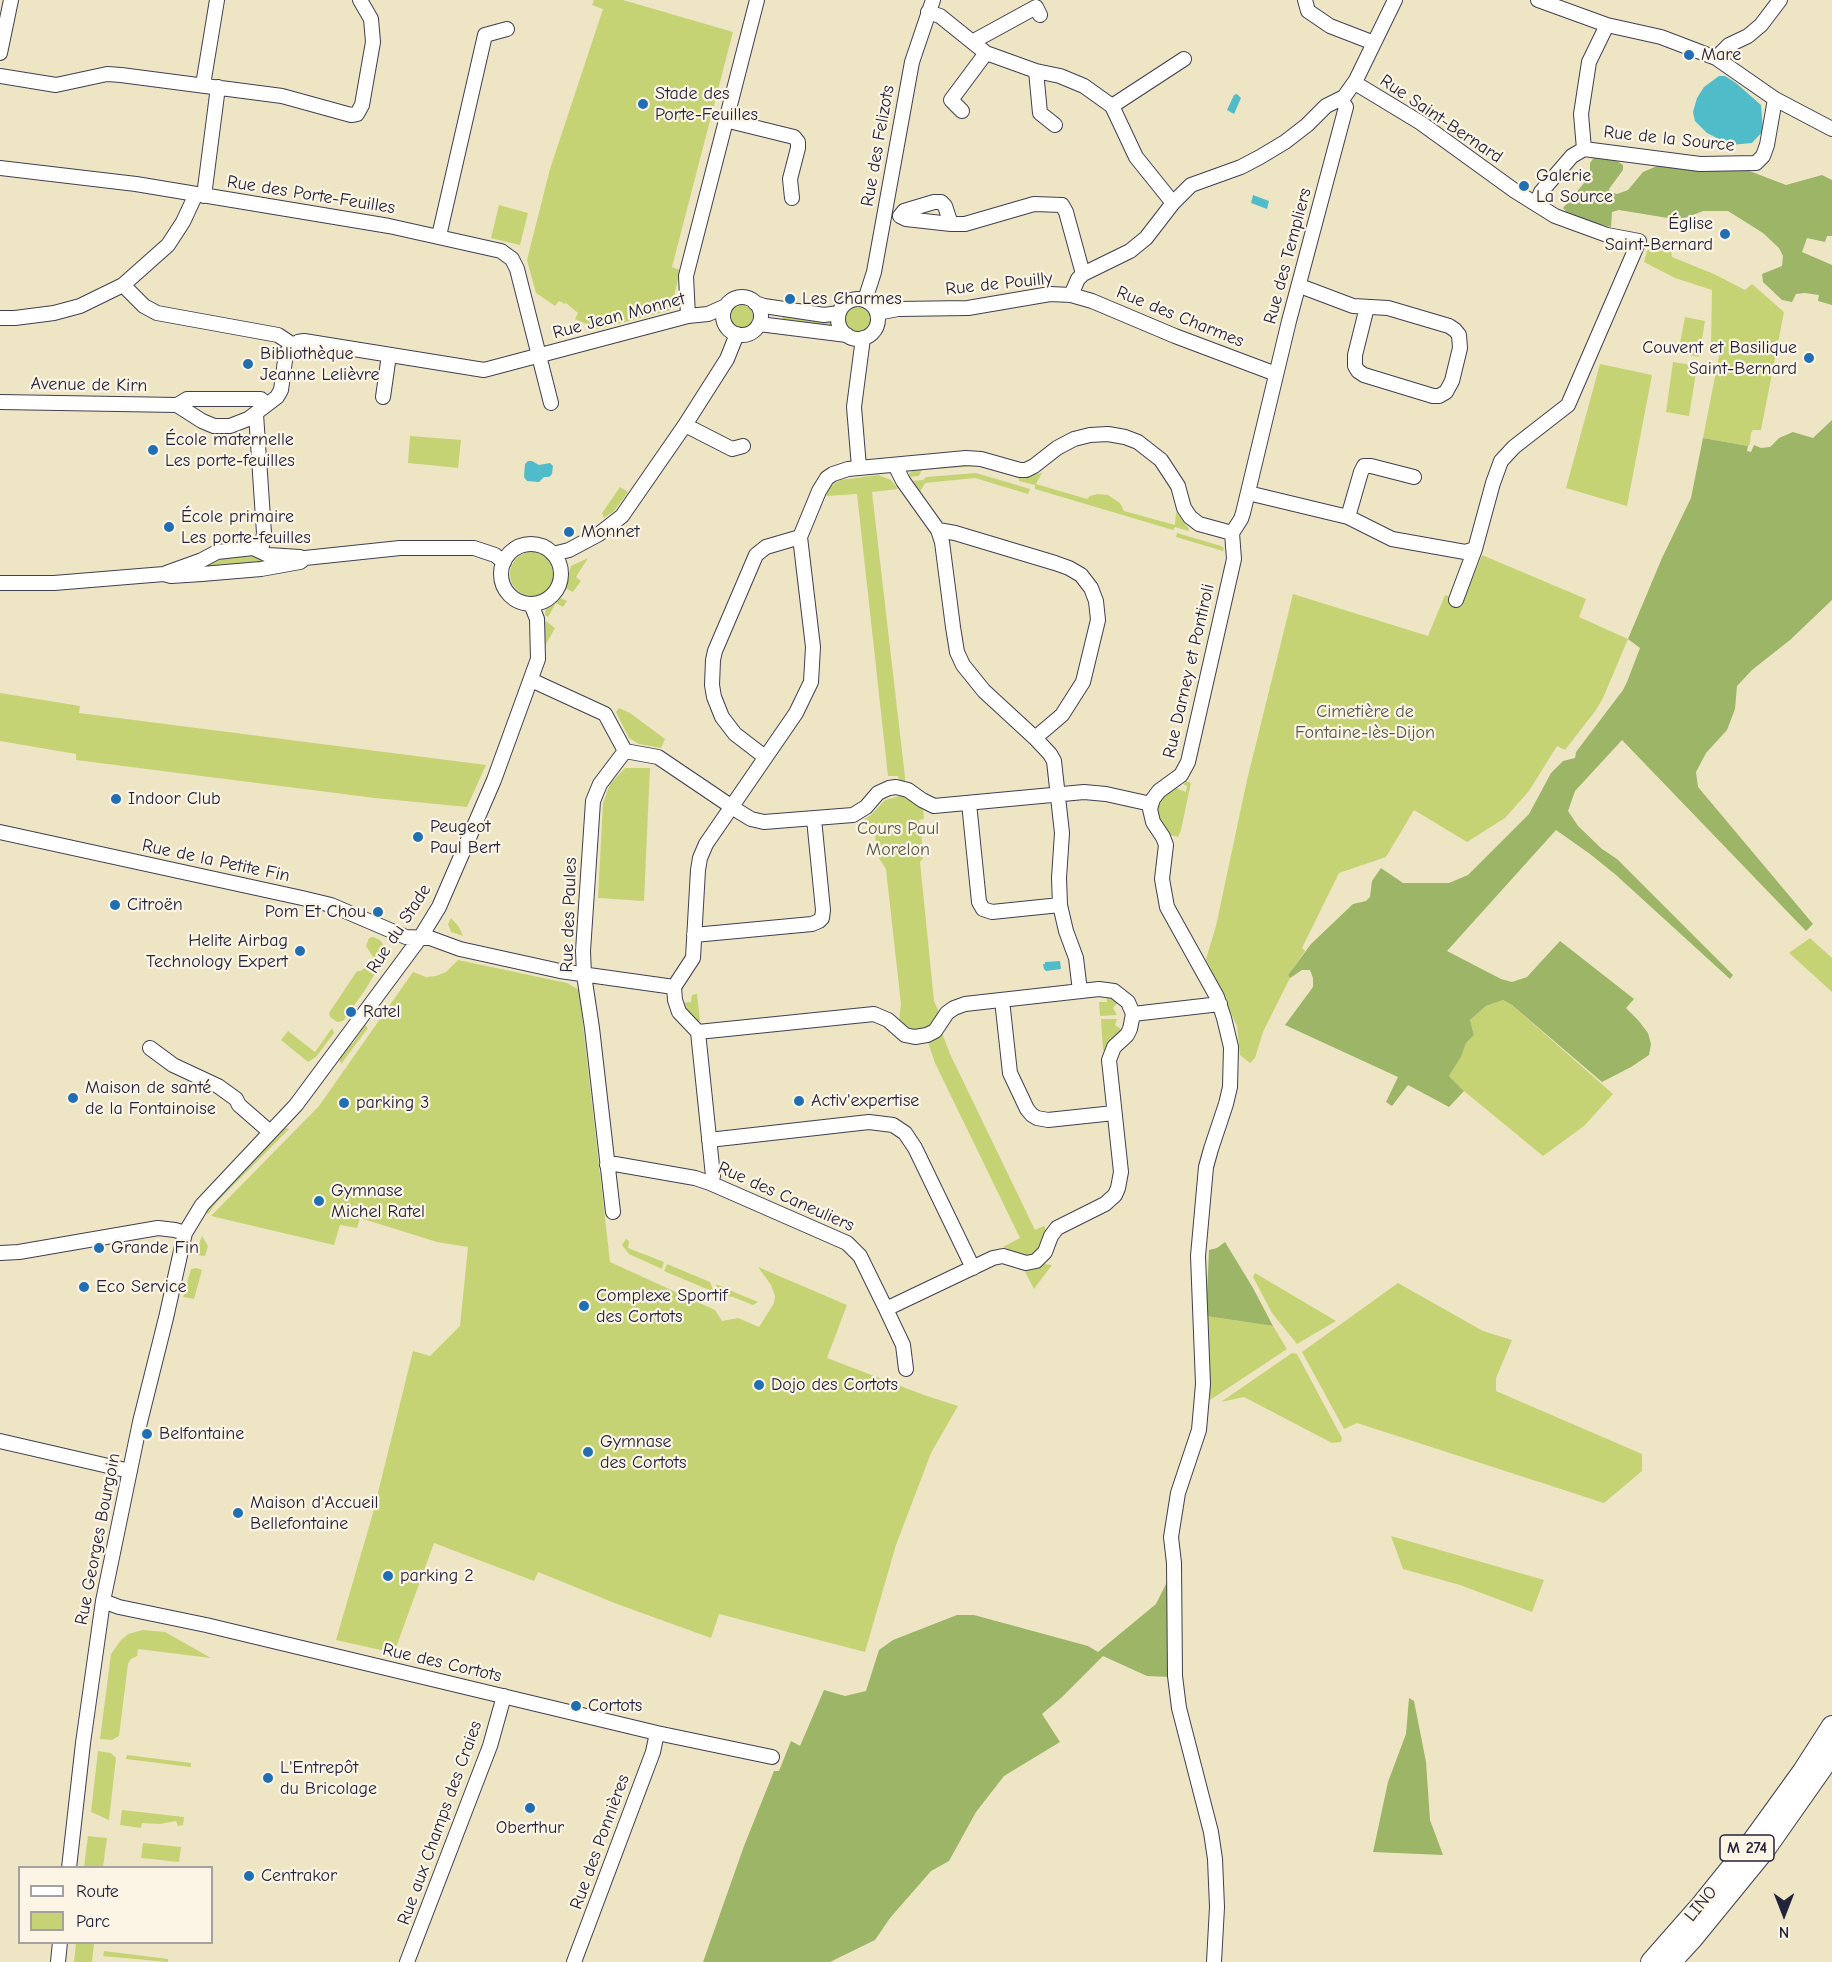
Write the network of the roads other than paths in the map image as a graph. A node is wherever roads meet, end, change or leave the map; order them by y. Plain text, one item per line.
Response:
1 (11, 0) edge
2 (217, 0) edge
3 (360, 0) edge
4 (757, 0) edge
5 (1305, 0) edge
6 (1395, 0) edge
7 (1538, 0) edge
8 (1780, 0) edge
9 (930, 6) edge
10 (1040, 15) dead end
11 (1607, 25) junction
12 (507, 29) dead end
13 (972, 42) junction
14 (1374, 43) junction
15 (0, 53) edge
16 (986, 53) junction
17 (1716, 58) junction
18 (1184, 59) dead end
19 (1036, 71) junction
20 (0, 76) edge
21 (1355, 83) junction
22 (203, 85) junction
23 (218, 87) junction
24 (1775, 99) junction
25 (1341, 100) junction
26 (1112, 106) junction
27 (962, 111) dead end
28 (725, 120) junction
29 (1055, 126) dead end
30 (1832, 129) edge
31 (1584, 149) junction
32 (0, 168) edge
33 (200, 195) junction
34 (792, 198) dead end
35 (1173, 203) junction
36 (1536, 204) junction
37 (884, 213) junction
38 (900, 216) junction
39 (951, 224) junction
40 (439, 236) junction
41 (1083, 274) junction
42 (123, 285) junction
43 (1300, 286) junction
44 (1071, 295) junction
45 (865, 300) junction
46 (755, 303) junction
47 (726, 306) junction
48 (1367, 307) junction
49 (839, 313) junction
50 (877, 313) junction
51 (708, 314) junction
52 (688, 316) junction
53 (0, 318) edge
54 (724, 321) junction
55 (759, 324) junction
56 (738, 334) junction
57 (847, 335) junction
58 (863, 338) junction
59 (293, 345) junction
60 (389, 355) junction
61 (540, 356) junction
62 (1276, 374) junction
63 (383, 397) dead end
64 (0, 402) edge
65 (551, 403) dead end
66 (177, 405) junction
67 (261, 409) junction
68 (685, 425) junction
69 (743, 446) dead end
70 (895, 465) junction
71 (859, 467) junction
72 (1414, 477) dead end
73 (1248, 493) junction
74 (1348, 517) junction
75 (938, 531) junction
76 (1232, 532) junction
77 (800, 537) junction
78 (1475, 549) junction
79 (553, 554) junction
80 (264, 557) junction
81 (204, 559) junction
82 (504, 562) junction
83 (164, 574) junction
84 (207, 574) junction
85 (0, 584) edge
86 (1456, 600) dead end
87 (531, 604) junction
88 (531, 680) junction
89 (1035, 738) junction
90 (625, 751) junction
91 (765, 757) junction
92 (1058, 794) junction
93 (969, 803) junction
94 (1151, 804) junction
95 (730, 806) junction
96 (814, 819) junction
97 (0, 832) edge
98 (1060, 905) junction
99 (694, 935) junction
100 (420, 938) junction
101 (584, 975) junction
102 (674, 987) junction
103 (1080, 991) junction
104 (1002, 1000) junction
105 (1220, 1004) junction
106 (1133, 1014) junction
107 (698, 1032) junction
108 (150, 1048) dead end
109 (1114, 1113) junction
110 (274, 1128) junction
111 (709, 1140) junction
112 (607, 1165) junction
113 (710, 1182) junction
114 (613, 1212) dead end
115 (188, 1228) junction
116 (0, 1252) edge
117 (973, 1268) junction
118 (886, 1310) junction
119 (906, 1369) dead end
120 (0, 1441) edge
121 (129, 1471) junction
122 (104, 1601) junction
123 (504, 1696) junction
124 (1832, 1726) edge
125 (657, 1733) junction
126 (1832, 1754) edge
127 (772, 1757) dead end
128 (69, 1866) edge
129 (60, 1944) edge
130 (58, 1962) edge
131 (407, 1962) edge
132 (574, 1962) edge
133 (1214, 1962) edge
134 (1651, 1962) edge
135 (1671, 1962) edge

1 - 15 street
2 - 22 street
3 - 23 street
4 - 28 street
5 - 14 street
6 - 14 street
7 - 11 street
8 - 17 street
9 - 13 street
9 - 37 street, Rue des Felizots
10 - 13 street
11 - 17 street
11 - 31 street
12 - 40 street
13 - 16 street
14 - 21 street
16 - 19 street
16 - 27 street
17 - 24 street
18 - 26 street
19 - 26 street
19 - 29 street
20 - 22 street
21 - 25 street
21 - 36 street, Rue Saint-Bernard
22 - 23 street
23 - 33 street
24 - 30 street
24 - 31 street, Rue de la Source
25 - 35 street
25 - 43 street, Rue des Templiers
26 - 35 street
28 - 34 street
28 - 52 street
31 - 36 street, Rue de la Source
32 - 33 street, Rue des Porte-Feuilles
33 - 40 street, Rue des Porte-Feuilles
33 - 42 street
35 - 41 street
36 - 78 street, Rue Saint-Bernard
37 - 38 street
37 - 45 street, Rue des Felizots
38 - 39 street
38 - 39 street
39 - 41 street
40 - 61 street, Rue des Porte-Feuilles
41 - 44 street, Rue de Pouilly
42 - 53 street
42 - 59 street
43 - 48 street
43 - 62 street, Rue des Templiers
44 - 50 street, Rue de Pouilly
44 - 62 street, Rue des Charmes
45 - 49 street
45 - 50 street
46 - 47 street
46 - 49 street
46 - 55 street
47 - 51 street, Rue Jean Monnet
47 - 54 street
48 - 48 street
49 - 57 street
50 - 58 street
51 - 52 street, Rue Jean Monnet
51 - 54 street, Rue Jean Monnet
52 - 61 street, Rue Jean Monnet
54 - 56 street
55 - 56 street
55 - 57 street
56 - 68 street
57 - 58 street
58 - 71 street
59 - 60 street, Rue Jean Monnet
59 - 67 street
60 - 61 street, Rue Jean Monnet
60 - 63 street
61 - 65 street, Rue Jean Monnet
62 - 73 street, Rue des Templiers
64 - 66 street, Avenue de Kirn
66 - 67 street
66 - 67 street
67 - 80 street
68 - 69 street
68 - 79 street
70 - 71 street
70 - 75 street
70 - 76 street
71 - 77 street
72 - 74 street
73 - 74 street
73 - 76 street, Rue des Templiers
74 - 78 street
75 - 89 street
75 - 89 street
76 - 94 street, Rue Darney et Pontiroli
77 - 91 street
77 - 91 street
78 - 86 street
79 - 82 street
79 - 87 street
80 - 81 street
80 - 82 street
80 - 84 street
81 - 83 street
81 - 84 street
82 - 87 street
83 - 84 street
83 - 85 street
87 - 88 street, Rue du Stade
88 - 90 street
88 - 100 street, Rue du Stade
89 - 92 street
90 - 95 street
90 - 101 street, Rue des Paules
91 - 95 street
92 - 93 street
92 - 94 street
92 - 98 street
93 - 96 street
93 - 98 street
94 - 105 street
95 - 96 street
95 - 99 street
96 - 99 street
97 - 100 street, Rue de la Petite Fin
98 - 103 street
99 - 102 street
100 - 101 street, Rue de la Petite Fin
100 - 110 street, Rue du Stade
101 - 102 street, Rue de la Petite Fin
101 - 112 street, Rue des Paules
102 - 107 street
103 - 104 street
103 - 106 street
104 - 107 street
104 - 109 street
105 - 106 street
105 - 133 street
106 - 109 street
107 - 111 street
108 - 110 street
109 - 117 street
110 - 115 street, Rue du Stade
111 - 113 street
111 - 117 street
112 - 113 street, Rue des Caneuliers
112 - 114 street, Rue des Paules
113 - 118 street, Rue des Caneuliers
115 - 116 street
115 - 121 street, Rue Georges Bourgoin
117 - 118 street
118 - 119 street, Rue des Caneuliers
120 - 121 street
121 - 122 street, Rue Georges Bourgoin
122 - 123 street, Rue des Cortots
122 - 128 street, Rue Georges Bourgoin
123 - 125 street, Rue des Cortots
123 - 131 street, Rue aux Champs des Craies
124 - 134 highway, LINO / M 274
125 - 127 street, Rue des Cortots
125 - 132 street, Rue des Ponnières
126 - 135 highway, LINO / M 274
129 - 130 street

